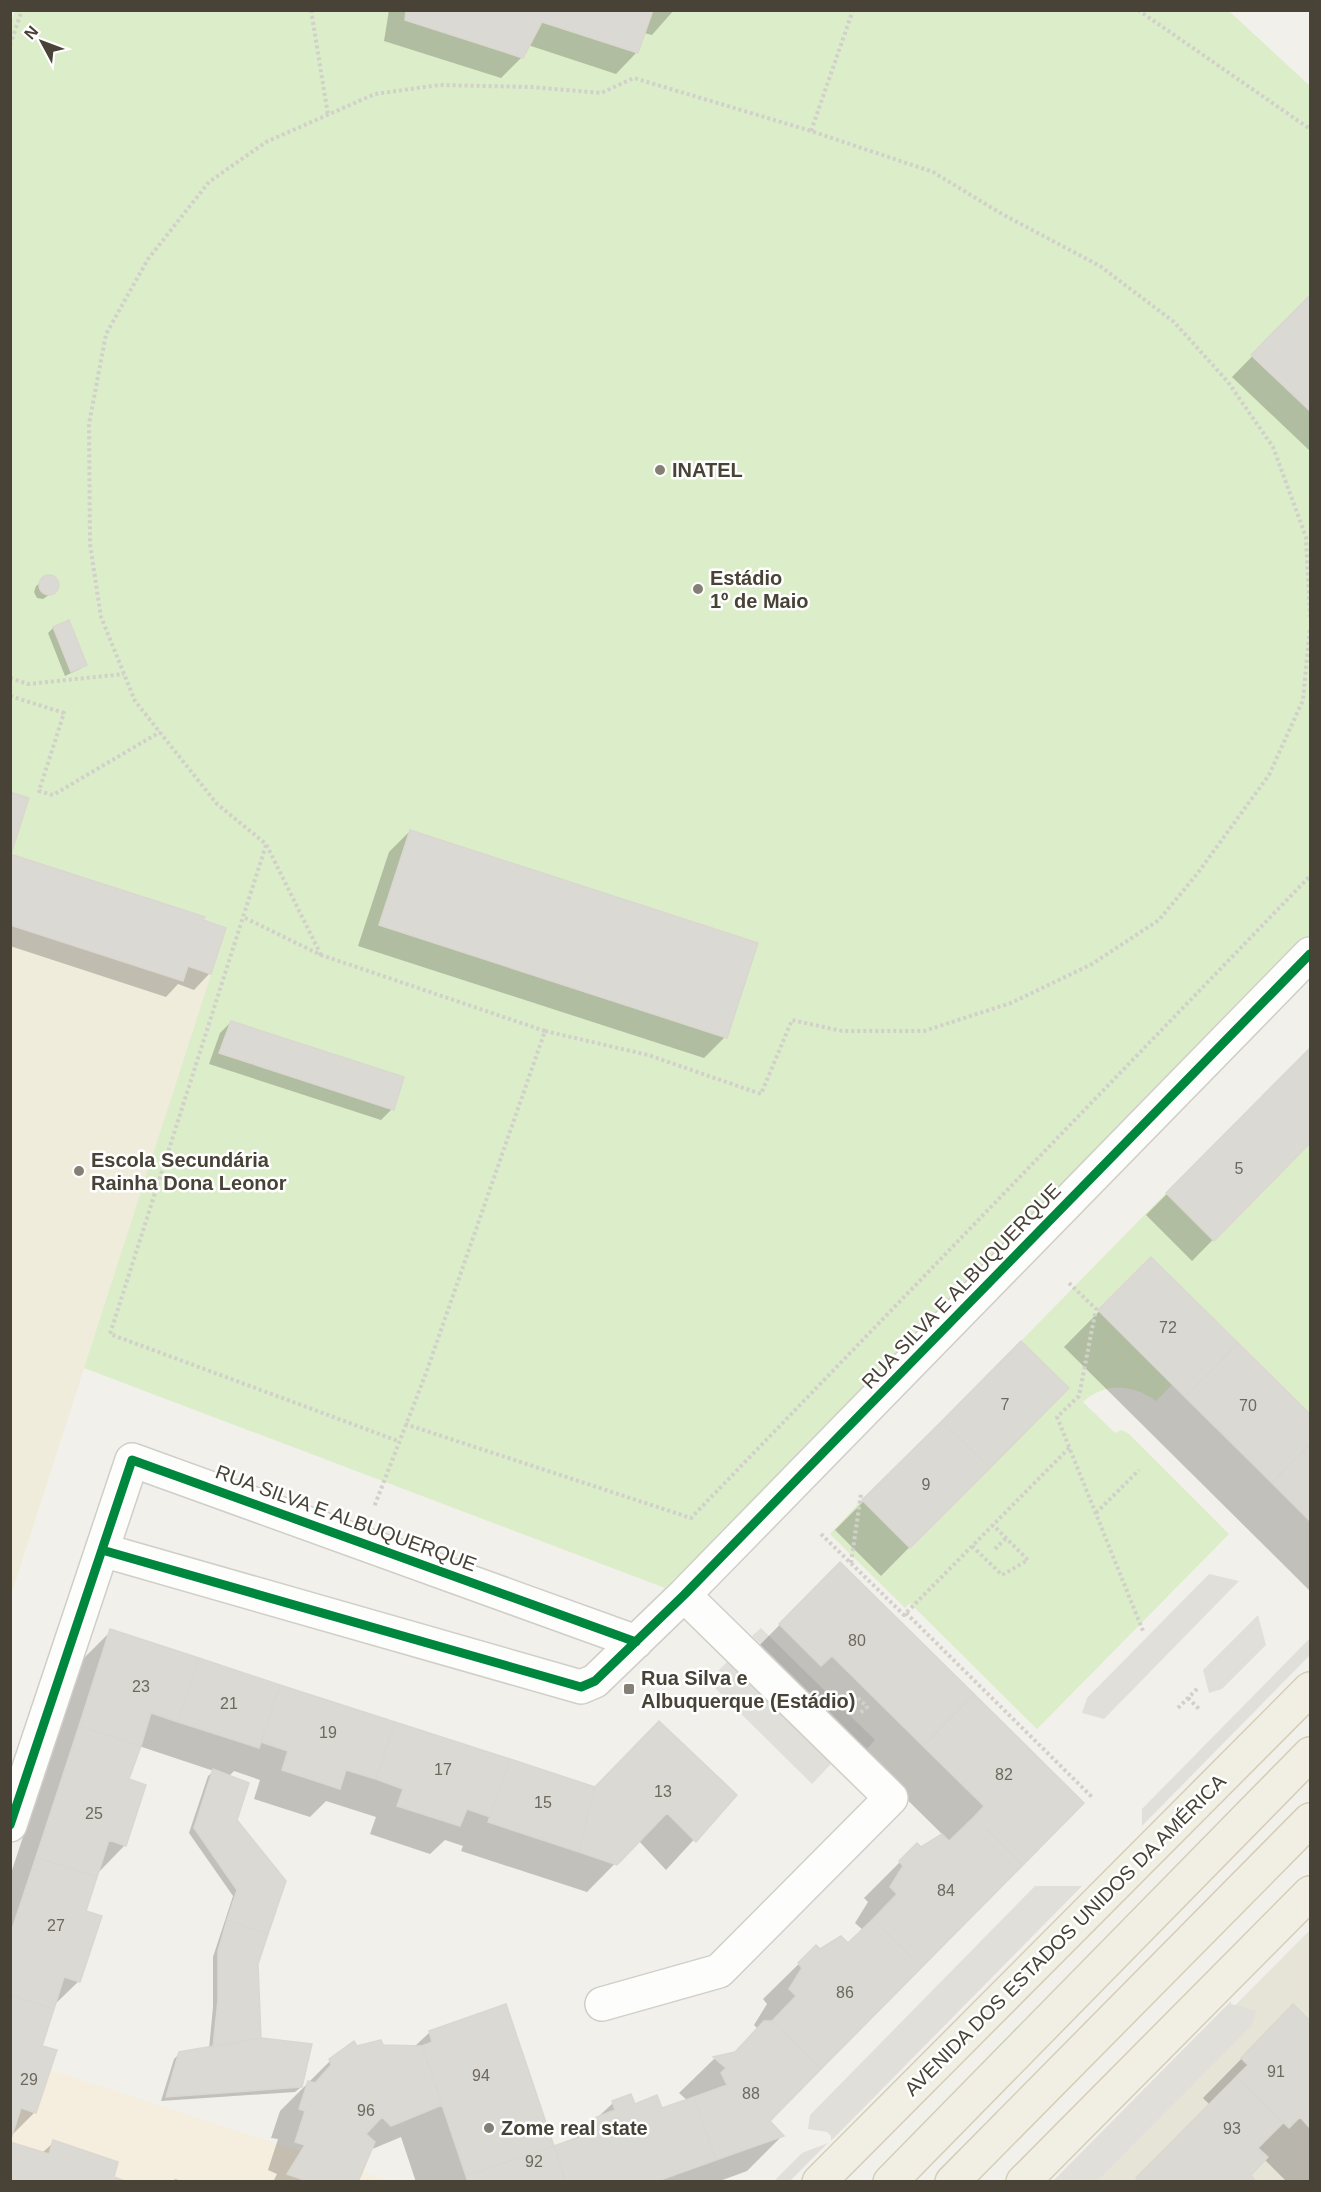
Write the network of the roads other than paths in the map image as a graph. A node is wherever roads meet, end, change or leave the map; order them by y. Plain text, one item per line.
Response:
1 (1311, 954) edge
2 (102, 1550) junction
3 (684, 1595) junction
4 (636, 1642) junction
5 (1311, 1689) edge
6 (1311, 1754) edge
7 (1311, 1820) edge
8 (10, 1825) edge
9 (1310, 1896) edge
10 (602, 2004) dead end
11 (819, 2181) edge
12 (890, 2181) edge
13 (952, 2181) edge
14 (1023, 2181) edge

1 - 3 street, RUA SILVA E ALBUQUERQUE
2 - 4 street, RUA SILVA E ALBUQUERQUE
2 - 4 street, RUA SILVA E ALBUQUERQUE
2 - 8 street, RUA SILVA E ALBUQUERQUE
3 - 4 street, RUA SILVA E ALBUQUERQUE
3 - 10 street
5 - 11 main road, AVENIDA DOS ESTADOS UNIDOS DA AMÉRICA
6 - 12 main road
7 - 13 main road
9 - 14 main road

